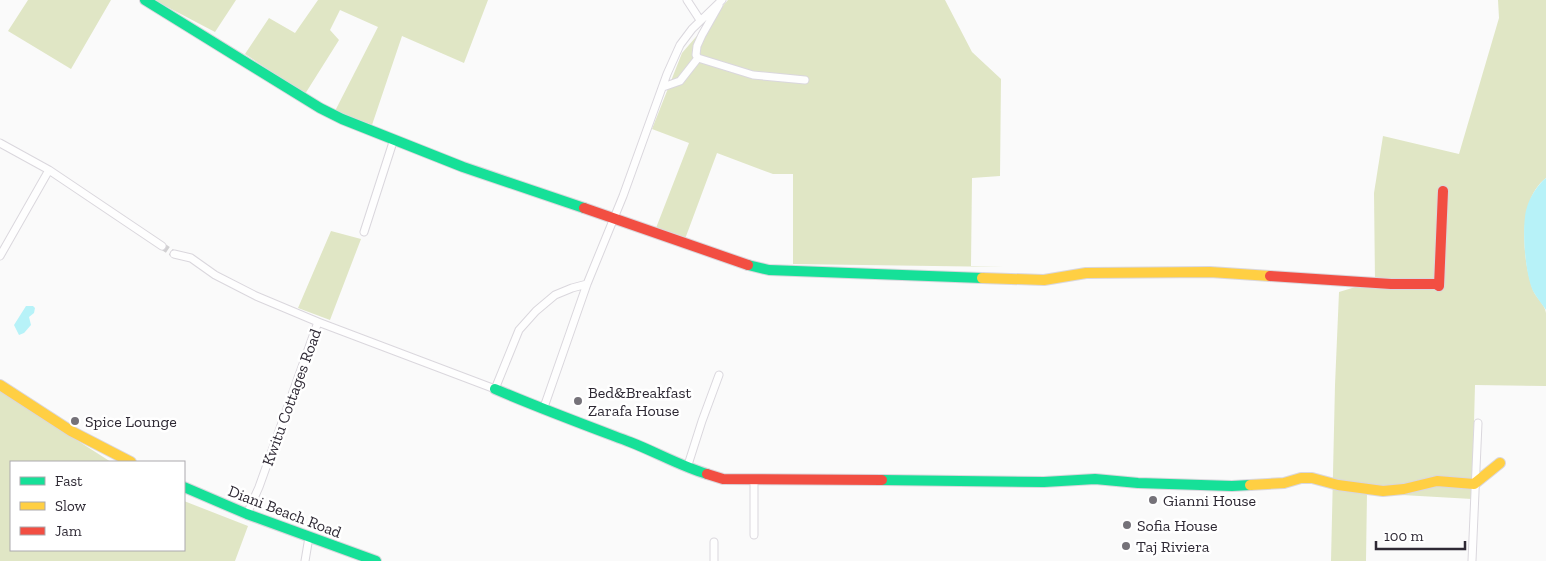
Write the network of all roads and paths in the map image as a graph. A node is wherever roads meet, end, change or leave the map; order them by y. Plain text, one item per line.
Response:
1 (145, 0) edge
2 (687, 0) edge
3 (722, 0) edge
4 (700, 20) junction
5 (698, 58) junction
6 (805, 80) dead end
7 (663, 87) junction
8 (394, 139) junction
9 (0, 143) edge
10 (49, 170) junction
11 (1443, 191) dead end
12 (613, 218) junction
13 (364, 232) dead end
14 (162, 246) tunnel mouth
15 (174, 254) tunnel mouth
16 (0, 256) edge
17 (587, 284) junction
18 (318, 322) junction
19 (719, 374) dead end
20 (0, 385) edge
21 (497, 386) junction
22 (543, 410) junction
23 (1478, 423) dead end
24 (129, 461) edge
25 (1500, 463) dead end
26 (687, 468) junction
27 (754, 479) junction
28 (1474, 484) junction
29 (185, 487) edge
30 (247, 514) junction
31 (754, 535) dead end
32 (309, 537) junction
33 (714, 542) dead end
34 (305, 561) edge
35 (376, 561) edge
36 (714, 561) edge
37 (1472, 561) edge

1 - 8 street
2 - 4 street
3 - 4 street
3 - 5 street
4 - 7 street
5 - 6 street
5 - 7 street
7 - 12 street
8 - 12 street
8 - 13 street
9 - 10 street
10 - 14 street
10 - 16 street
11 - 12 street
12 - 17 street
15 - 18 street
17 - 21 street
17 - 22 street
18 - 21 street, Kwitu Cottages Road
18 - 30 street, Kwitu Cottages Road
19 - 26 street
20 - 24 street
21 - 22 street
22 - 26 street
23 - 28 street
25 - 28 street
26 - 27 street
27 - 28 street
27 - 31 street
28 - 37 street
29 - 30 street, Diani Beach Road
30 - 32 street, Diani Beach Road
32 - 34 street
32 - 35 street, Diani Beach Road
33 - 36 street

